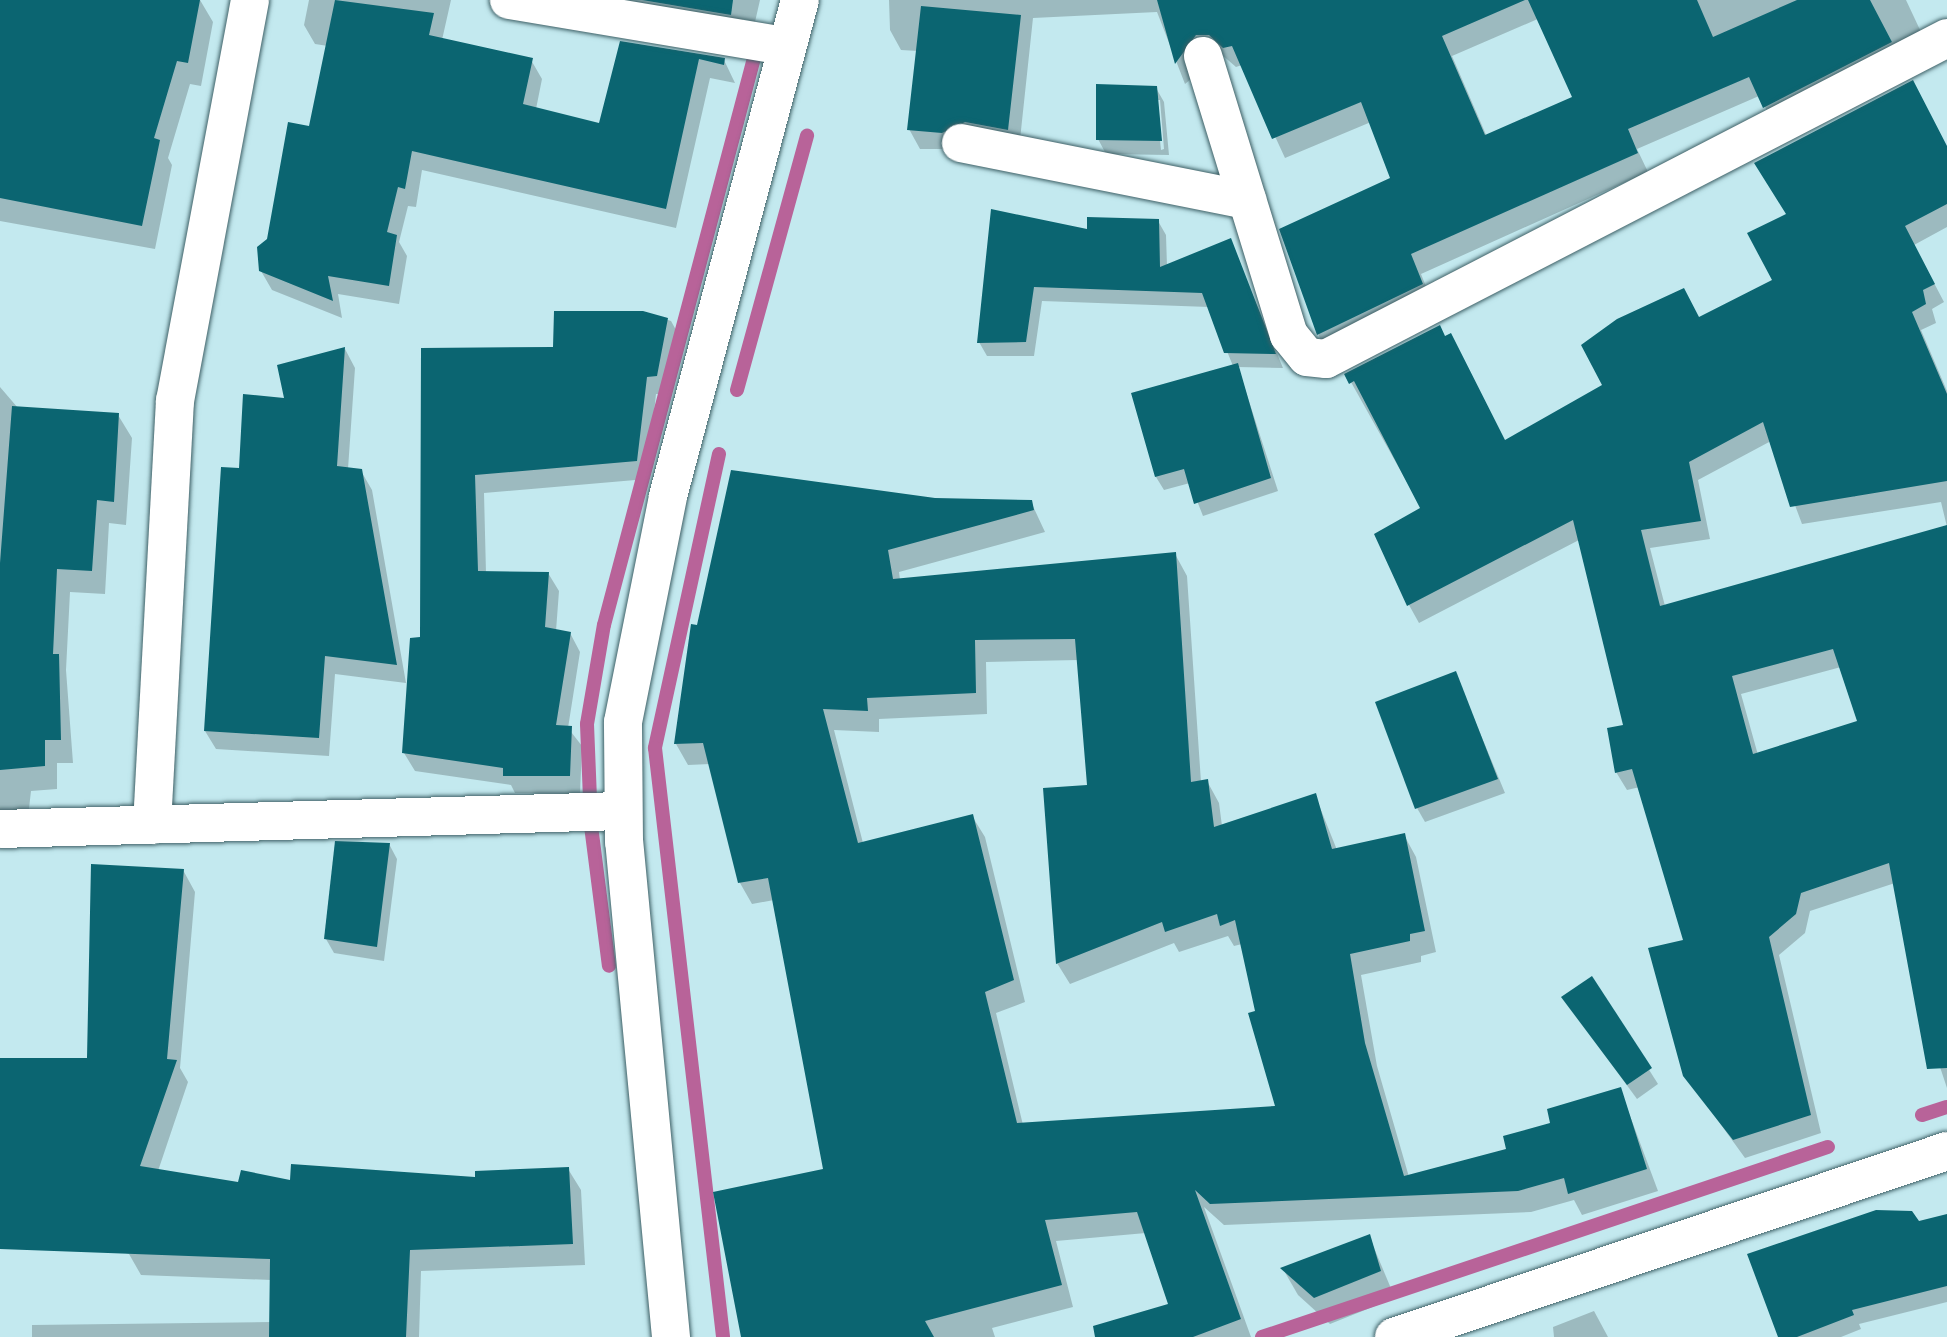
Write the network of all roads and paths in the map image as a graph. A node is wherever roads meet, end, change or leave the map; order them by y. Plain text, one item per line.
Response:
1 (250, 0) edge
2 (509, 0) edge
3 (800, 0) edge
4 (1947, 38) edge
5 (785, 46) junction
6 (1203, 56) dead end
7 (961, 143) dead end
8 (1247, 200) junction
9 (621, 811) junction
10 (152, 825) junction
11 (0, 829) edge
12 (1947, 1151) edge
13 (671, 1337) edge
14 (1394, 1337) edge

1 - 10 street
2 - 5 street
3 - 5 street
4 - 8 street
5 - 9 street
6 - 8 street
7 - 8 street
9 - 10 street
9 - 13 street
10 - 11 street
12 - 14 street

